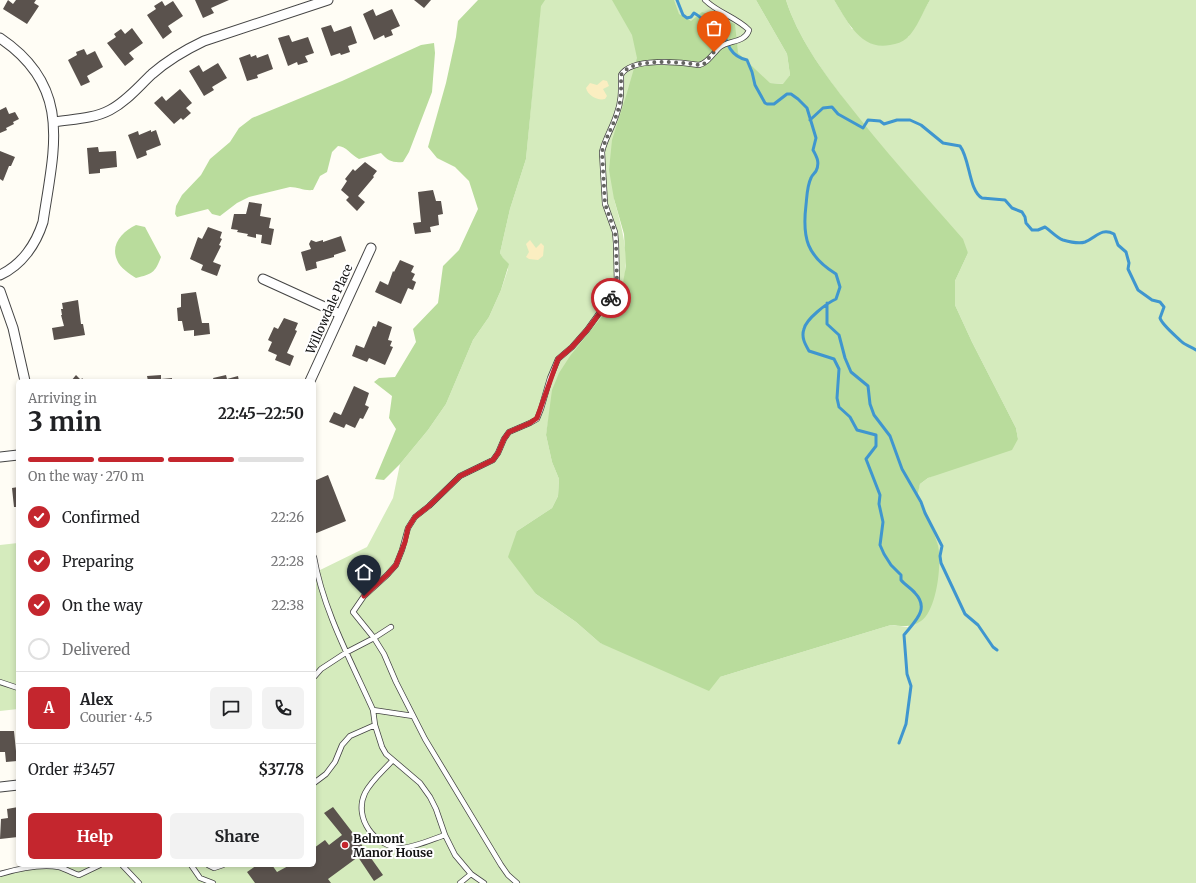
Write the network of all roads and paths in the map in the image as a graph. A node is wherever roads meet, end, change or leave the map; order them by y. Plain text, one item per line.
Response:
1 (328, 0) edge
2 (705, 0) edge
3 (0, 38) edge
4 (54, 122) junction
5 (371, 248) dead end
6 (0, 275) edge
7 (262, 280) dead end
8 (0, 291) edge
9 (340, 314) junction
10 (25, 379) edge
11 (311, 379) edge
12 (16, 455) edge
13 (0, 457) edge
14 (316, 568) edge
15 (391, 627) dead end
16 (374, 638) junction
17 (347, 652) junction
18 (316, 675) edge
19 (0, 682) edge
20 (16, 687) edge
21 (373, 710) junction
22 (413, 716) junction
23 (375, 725) junction
24 (392, 761) junction
25 (316, 782) edge
26 (16, 786) edge
27 (0, 787) edge
28 (445, 835) junction
29 (49, 867) edge
30 (49, 867) edge
31 (96, 867) edge
32 (124, 867) edge
33 (192, 867) edge
34 (0, 874) edge
35 (471, 874) junction
36 (139, 883) edge
37 (213, 883) edge
38 (460, 883) edge
39 (484, 883) edge
40 (517, 883) edge

1 - 4 street
2 - 16 lane
3 - 4 street
4 - 6 street
5 - 9 street, Willowdale Place
7 - 9 street
8 - 10 street
9 - 11 street, Willowdale Place
12 - 13 street
14 - 17 lane
15 - 16 lane
16 - 17 lane
16 - 22 lane
17 - 18 lane
17 - 21 lane
19 - 20 lane
21 - 22 lane
21 - 23 lane
22 - 40 lane
23 - 24 lane
23 - 25 lane
24 - 28 lane
24 - 28 lane
26 - 27 street
28 - 35 lane
29 - 34 lane
30 - 31 lane
32 - 36 lane
33 - 37 lane
35 - 38 lane
35 - 39 lane

